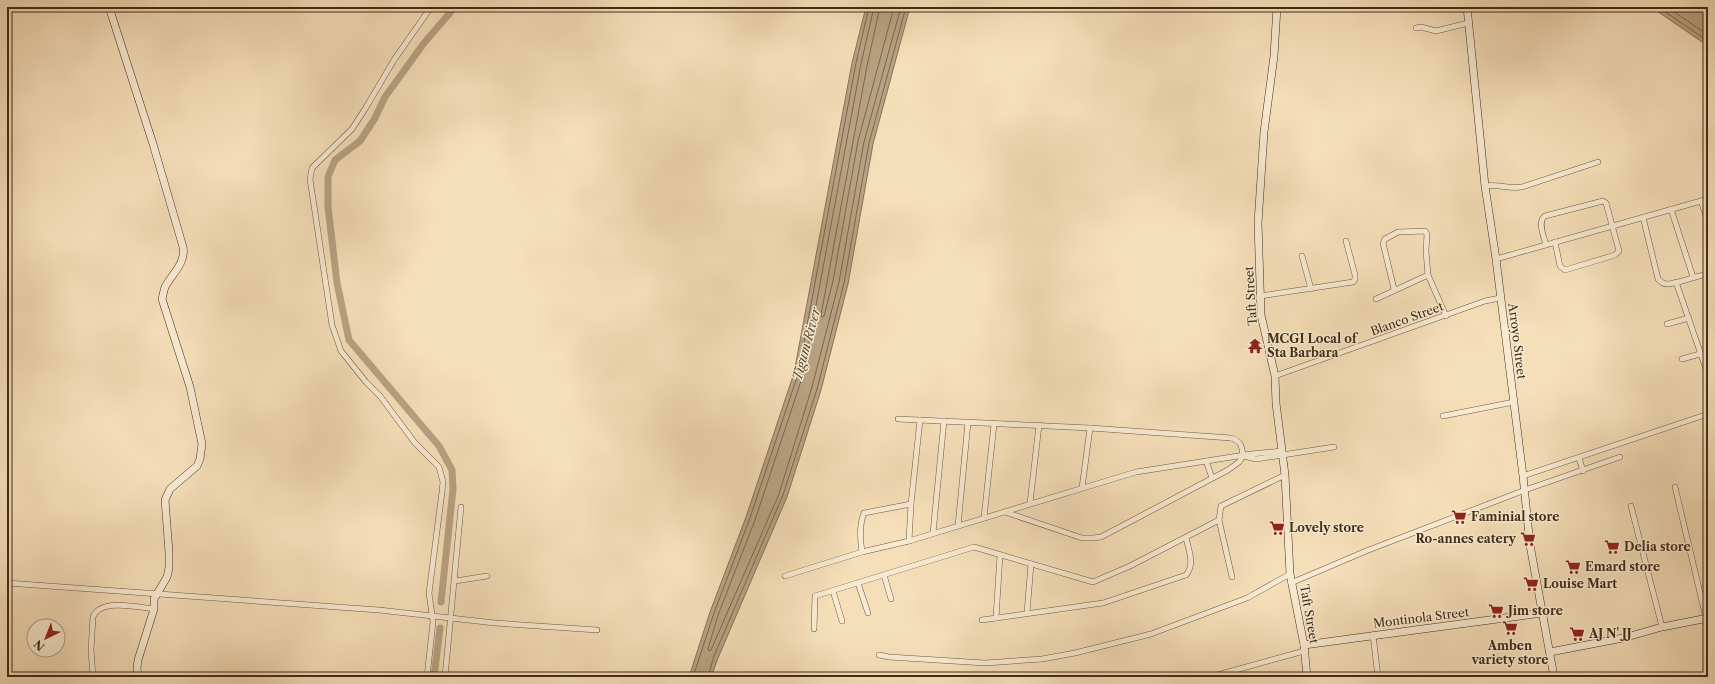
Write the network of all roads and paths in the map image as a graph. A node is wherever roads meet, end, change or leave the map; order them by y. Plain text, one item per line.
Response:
1 (109, 7) edge
2 (430, 7) edge
3 (1277, 7) edge
4 (1467, 7) edge
5 (1468, 23) junction
6 (1416, 28) dead end
7 (1598, 162) dead end
8 (1485, 186) junction
9 (1708, 198) edge
10 (1701, 201) junction
11 (1671, 209) junction
12 (1643, 217) junction
13 (1708, 221) edge
14 (1612, 226) junction
15 (1346, 241) dead end
16 (1555, 242) junction
17 (1546, 245) junction
18 (1302, 256) dead end
19 (1496, 259) junction
20 (1428, 274) junction
21 (1708, 274) edge
22 (1693, 277) junction
23 (1676, 282) junction
24 (1311, 289) junction
25 (1394, 289) junction
26 (1260, 296) junction
27 (1500, 298) junction
28 (1376, 299) dead end
29 (1446, 316) junction
30 (1688, 318) junction
31 (1667, 324) dead end
32 (1700, 354) junction
33 (1682, 359) dead end
34 (1275, 376) junction
35 (1708, 376) edge
36 (1514, 402) junction
37 (1708, 414) edge
38 (1444, 416) dead end
39 (898, 419) dead end
40 (920, 420) junction
41 (944, 421) junction
42 (968, 422) junction
43 (994, 424) junction
44 (1039, 425) junction
45 (1090, 428) junction
46 (1334, 447) dead end
47 (1282, 454) junction
48 (1243, 456) junction
49 (1620, 457) dead end
50 (1578, 458) junction
51 (1206, 461) junction
52 (1583, 471) junction
53 (1285, 475) junction
54 (1524, 476) junction
55 (1212, 478) junction
56 (1675, 487) dead end
57 (1082, 488) junction
58 (1525, 490) junction
59 (911, 504) junction
60 (1030, 504) junction
61 (1631, 506) dead end
62 (461, 507) dead end
63 (1005, 512) junction
64 (984, 518) junction
65 (1218, 520) junction
66 (958, 526) junction
67 (933, 533) junction
68 (1186, 538) junction
69 (909, 541) junction
70 (862, 552) junction
71 (1000, 555) junction
72 (1031, 564) junction
73 (1290, 574) junction
74 (884, 575) junction
75 (487, 576) dead end
76 (785, 576) dead end
77 (1232, 576) dead end
78 (455, 581) junction
79 (7, 583) edge
80 (858, 583) junction
81 (1292, 583) junction
82 (832, 591) junction
83 (156, 595) junction
84 (892, 599) dead end
85 (154, 609) junction
86 (868, 613) dead end
87 (1027, 613) junction
88 (1542, 613) junction
89 (432, 617) junction
90 (996, 618) junction
91 (1707, 618) edge
92 (449, 619) junction
93 (982, 620) dead end
94 (842, 621) dead end
95 (1662, 627) junction
96 (814, 628) dead end
97 (597, 630) dead end
98 (1373, 635) junction
99 (1304, 648) junction
100 (1550, 652) junction
101 (879, 655) dead end
102 (93, 677) edge
103 (138, 677) edge
104 (427, 677) edge
105 (445, 677) edge
106 (1210, 677) edge
107 (1306, 677) edge
108 (1378, 677) edge
109 (1554, 677) edge

1 - 83 street
2 - 89 street
3 - 26 street, Taft Street
4 - 5 street, Arroyo Street
5 - 6 street
5 - 8 street, Arroyo Street
7 - 8 street
8 - 19 street, Arroyo Street
9 - 10 street
10 - 11 street
10 - 13 street
11 - 12 street
11 - 22 street
12 - 14 street
12 - 23 street
14 - 16 street
14 - 16 street
14 - 17 street
15 - 24 street
16 - 17 street
17 - 19 street
18 - 24 street
19 - 27 street, Arroyo Street
20 - 25 street
20 - 25 street
20 - 29 street
21 - 22 street
22 - 23 street
23 - 30 street
24 - 26 street
25 - 28 street
26 - 34 street, Taft Street
27 - 29 street, Blanco Street
27 - 36 street, Arroyo Street
29 - 34 street, Blanco Street
30 - 31 street
30 - 32 street
32 - 33 street
32 - 35 street
34 - 47 street, Taft Street
36 - 38 street
36 - 54 street, Arroyo Street
37 - 50 street
39 - 40 street
40 - 41 street
40 - 59 street
41 - 42 street
41 - 67 street
42 - 43 street
42 - 66 street
43 - 44 street
43 - 64 street
44 - 45 street
44 - 60 street
45 - 48 street
45 - 57 street
46 - 47 street
47 - 48 street
47 - 53 street, Taft Street
48 - 51 street
48 - 55 street
49 - 52 street
50 - 52 street
50 - 54 street
51 - 55 street
51 - 57 street
52 - 58 street
53 - 65 street
53 - 73 street, Taft Street
54 - 58 street, Arroyo Street
55 - 63 street
56 - 91 street
57 - 60 street
58 - 81 street
58 - 88 street, Arroyo Street
59 - 69 street
59 - 70 street
60 - 63 street
61 - 95 street
62 - 78 street
63 - 64 street
64 - 66 street
65 - 68 street
65 - 77 street
66 - 67 street
67 - 69 street
68 - 72 street
68 - 87 street
69 - 70 street
70 - 76 street
71 - 72 street
71 - 74 street
71 - 90 street
72 - 87 street
73 - 81 street, Taft Street
73 - 101 street
74 - 80 street
74 - 84 street
75 - 78 street
78 - 92 street
79 - 83 street
80 - 82 street
80 - 86 street
81 - 99 street, Taft Street
82 - 94 street
82 - 96 street
83 - 85 street
83 - 89 street
85 - 102 street
85 - 103 street
87 - 90 street
88 - 98 street, Montinola Street
88 - 100 street, Arroyo Street
89 - 92 street
89 - 104 street
90 - 93 street
91 - 95 street
92 - 97 street
92 - 105 street
95 - 100 street
98 - 99 street, Montinola Street
98 - 108 street
99 - 106 street
99 - 107 street, Taft Street
100 - 109 street, Arroyo Street

